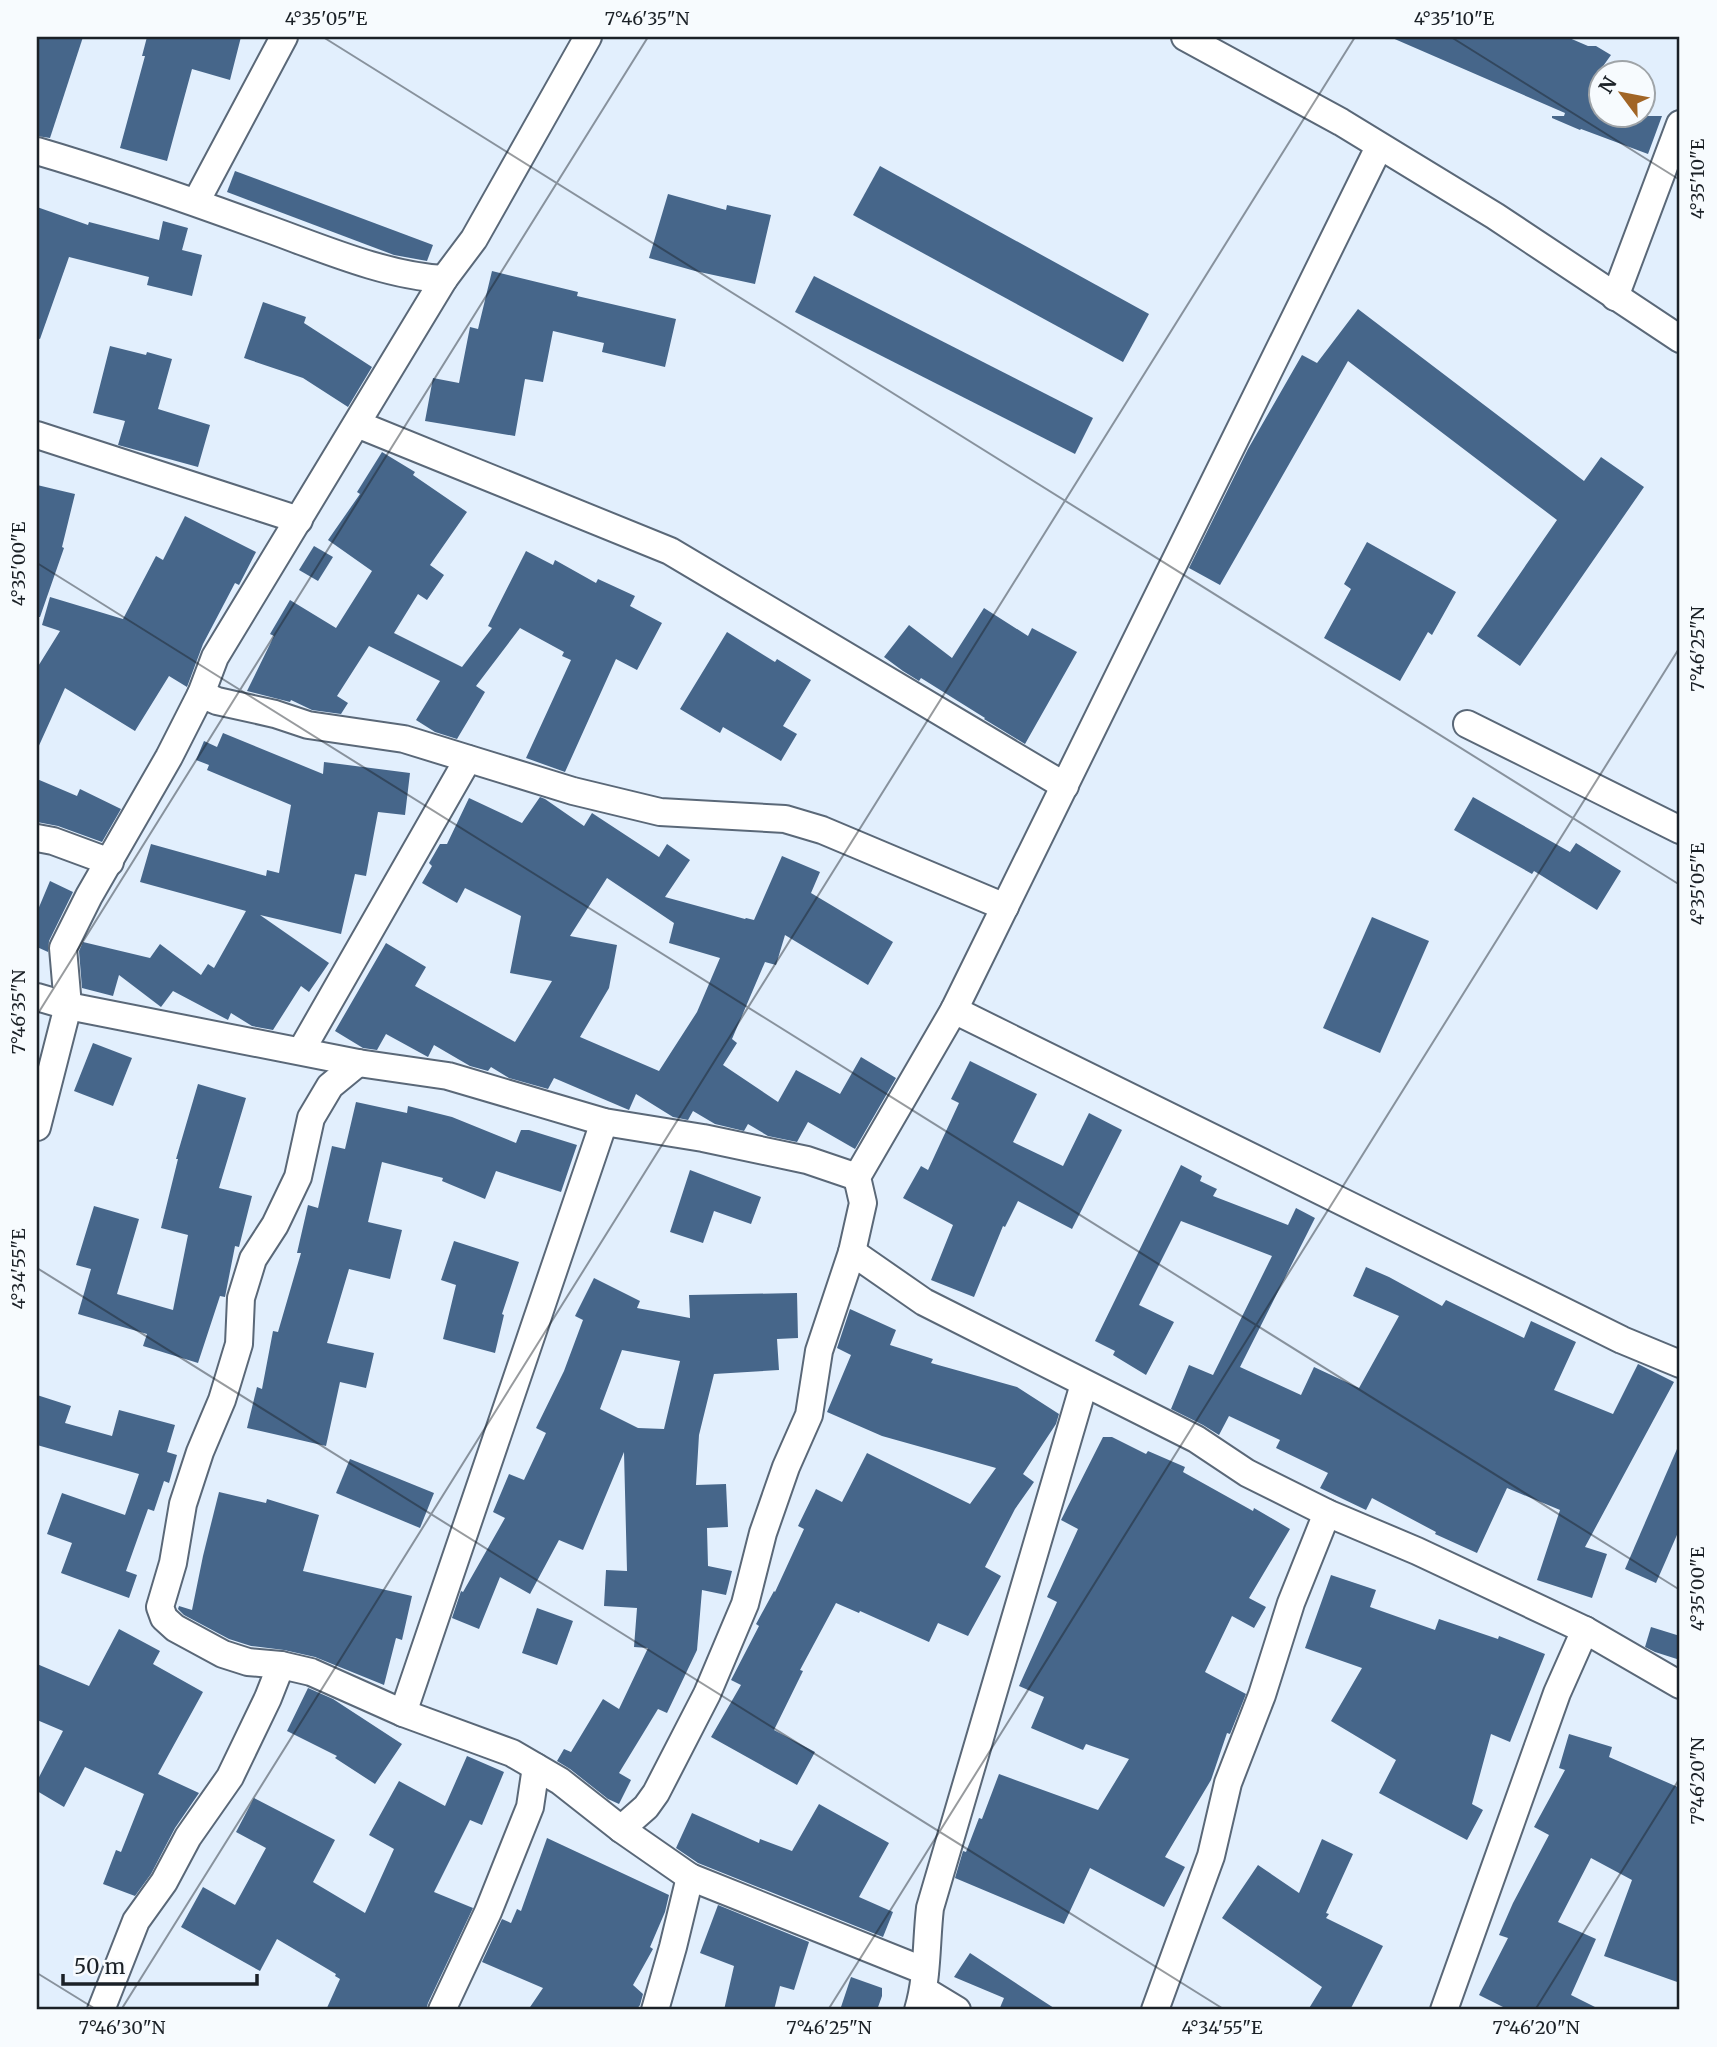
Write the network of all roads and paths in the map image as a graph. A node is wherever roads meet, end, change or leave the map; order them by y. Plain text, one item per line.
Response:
1 (284, 37) edge
2 (588, 37) edge
3 (1197, 40) edge
4 (1680, 124) edge
5 (1379, 147) junction
6 (37, 151) edge
7 (196, 202) junction
8 (444, 279) junction
9 (1615, 297) junction
10 (1680, 339) edge
11 (357, 424) junction
12 (37, 435) edge
13 (299, 520) junction
14 (201, 694) junction
15 (1467, 724) dead end
16 (468, 759) junction
17 (1065, 786) junction
18 (1680, 830) edge
19 (37, 838) edge
20 (110, 862) junction
21 (1005, 907) junction
22 (37, 997) edge
23 (68, 1006) junction
24 (954, 1010) junction
25 (301, 1051) junction
26 (358, 1063) junction
27 (604, 1122) junction
28 (37, 1128) edge
29 (858, 1177) junction
30 (852, 1252) junction
31 (1680, 1364) edge
32 (1084, 1384) junction
33 (1326, 1513) junction
34 (1585, 1630) junction
35 (281, 1665) junction
36 (1680, 1685) edge
37 (403, 1713) junction
38 (536, 1767) junction
39 (560, 1781) junction
40 (530, 1807) junction
41 (621, 1829) junction
42 (690, 1877) junction
43 (922, 1990) edge
44 (101, 2010) edge
45 (442, 2010) edge
46 (655, 2010) edge
47 (957, 2010) edge
48 (1154, 2010) edge
49 (1444, 2010) edge

1 - 7 street
2 - 8 street
3 - 5 street
4 - 9 street
5 - 9 street
5 - 17 street
6 - 7 street
7 - 8 street
8 - 11 street
9 - 10 street
11 - 13 street
11 - 17 street
12 - 13 street
13 - 14 street
14 - 16 street
14 - 20 street
15 - 18 street
16 - 21 street
16 - 25 street
17 - 21 street
19 - 20 street
20 - 23 street
21 - 24 street
22 - 23 street
23 - 25 street
23 - 28 street
24 - 29 street
24 - 31 street
25 - 26 street
26 - 27 street
26 - 35 street
27 - 29 street
27 - 37 street
29 - 30 street
30 - 32 street
30 - 41 street
32 - 33 street
32 - 43 street
33 - 34 street
33 - 48 street
34 - 36 street
34 - 49 street
35 - 37 street
35 - 44 street
37 - 38 street
38 - 39 street
38 - 40 street
39 - 40 street
39 - 41 street
40 - 45 street
41 - 42 street
42 - 43 street
42 - 46 street
43 - 47 street

